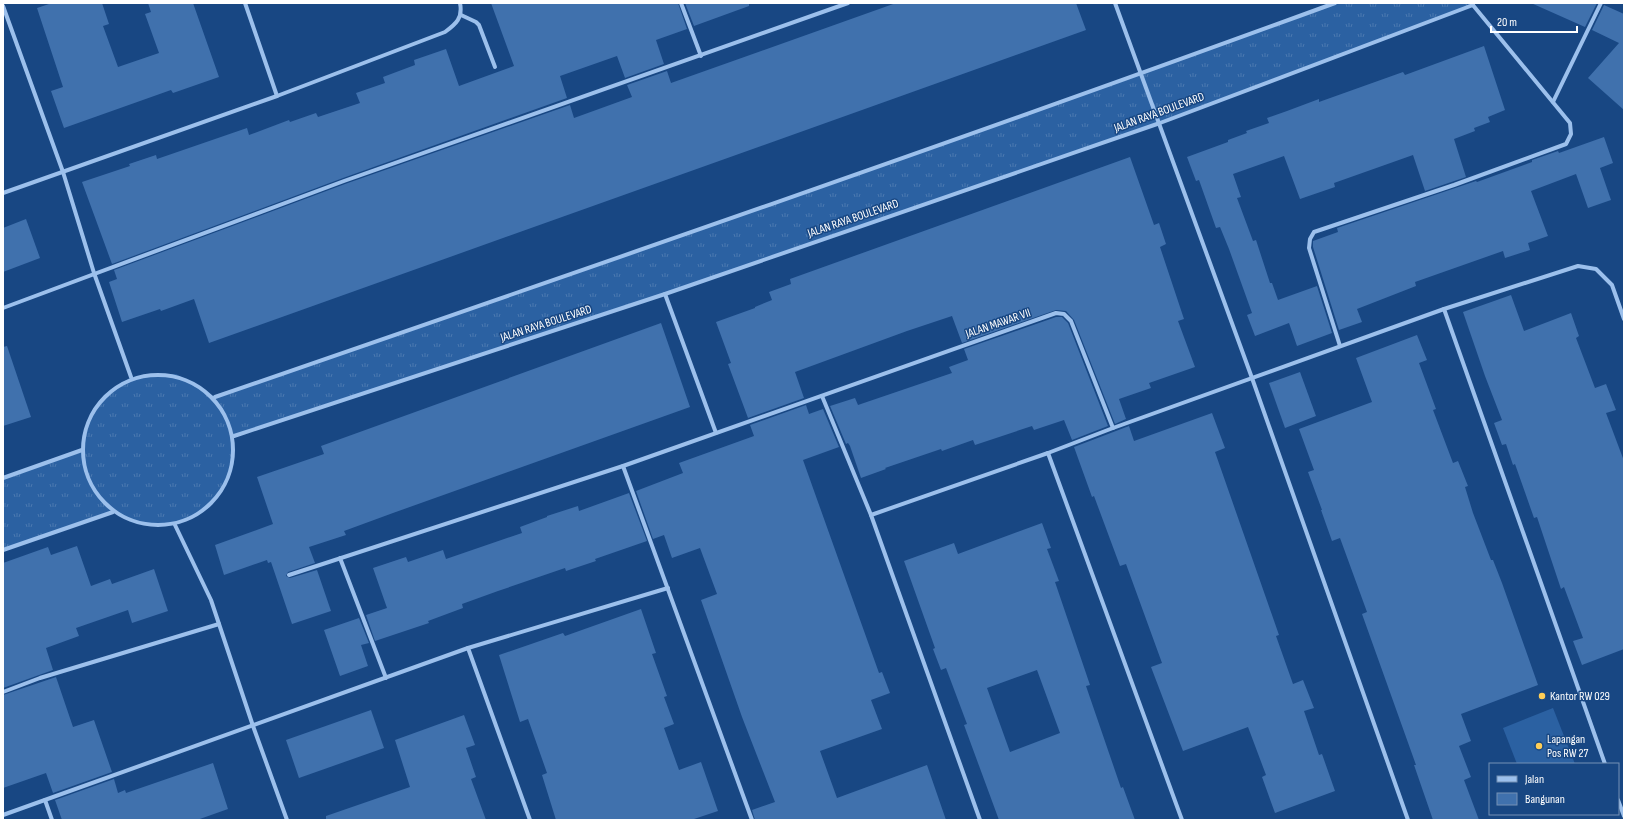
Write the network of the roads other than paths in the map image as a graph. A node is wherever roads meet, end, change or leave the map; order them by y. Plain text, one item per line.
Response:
1 (245, 3) edge
2 (460, 3) edge
3 (681, 3) edge
4 (848, 3) edge
5 (1115, 3) edge
6 (1335, 3) edge
7 (1601, 3) edge
8 (1473, 4) edge
9 (3, 6) edge
10 (461, 15) junction
11 (701, 56) junction
12 (495, 67) dead end
13 (1142, 74) junction
14 (277, 96) junction
15 (1553, 102) junction
16 (1160, 122) junction
17 (63, 172) junction
18 (3, 193) edge
19 (94, 273) junction
20 (665, 294) junction
21 (3, 308) edge
22 (1444, 309) junction
23 (1624, 319) edge
24 (1340, 346) junction
25 (130, 377) junction
26 (1252, 378) junction
27 (822, 396) junction
28 (215, 397) junction
29 (1112, 428) junction
30 (716, 433) junction
31 (234, 436) junction
32 (82, 450) junction
33 (1048, 453) junction
34 (623, 466) junction
35 (3, 478) edge
36 (113, 512) junction
37 (871, 515) junction
38 (175, 525) junction
39 (3, 550) edge
40 (340, 558) junction
41 (289, 575) dead end
42 (668, 588) junction
43 (218, 624) junction
44 (468, 648) junction
45 (386, 678) junction
46 (3, 692) edge
47 (253, 726) junction
48 (1605, 763) edge
49 (45, 800) junction
50 (1619, 803) edge
51 (3, 815) edge
52 (1624, 816) edge
53 (52, 820) edge
54 (287, 820) edge
55 (530, 820) edge
56 (752, 820) edge
57 (980, 820) edge
58 (1182, 820) edge
59 (1408, 820) edge

1 - 14 street
2 - 10 street
3 - 11 street
4 - 11 street
5 - 13 street
6 - 13 street
7 - 15 street
8 - 15 street
8 - 16 street, JALAN RAYA BOULEVARD
9 - 17 street
10 - 12 street
10 - 14 street
11 - 19 street
13 - 16 street
13 - 28 street
14 - 17 street
15 - 24 street
16 - 20 street, JALAN RAYA BOULEVARD
16 - 26 street
17 - 18 street
17 - 19 street
19 - 21 street
19 - 25 street
20 - 30 street
20 - 31 street, JALAN RAYA BOULEVARD
22 - 23 street
22 - 24 street
22 - 48 street
24 - 26 street
25 - 28 street
25 - 32 street
26 - 29 street
26 - 59 street
27 - 29 street, JALAN MAWAR VII
27 - 30 street, JALAN MAWAR VII
27 - 37 street
28 - 31 street
29 - 33 street
30 - 34 street, JALAN MAWAR VII
31 - 38 street
32 - 35 street
32 - 36 street
33 - 37 street
33 - 58 street
34 - 40 street, JALAN MAWAR VII
34 - 42 street
36 - 38 street
36 - 39 street
37 - 57 street
38 - 43 street
40 - 41 street, JALAN MAWAR VII
40 - 45 street
42 - 44 street
42 - 56 street
43 - 46 street
43 - 47 street
44 - 45 street
44 - 55 street
45 - 47 street
47 - 49 street
47 - 54 street
49 - 51 street
49 - 53 street
50 - 52 street

